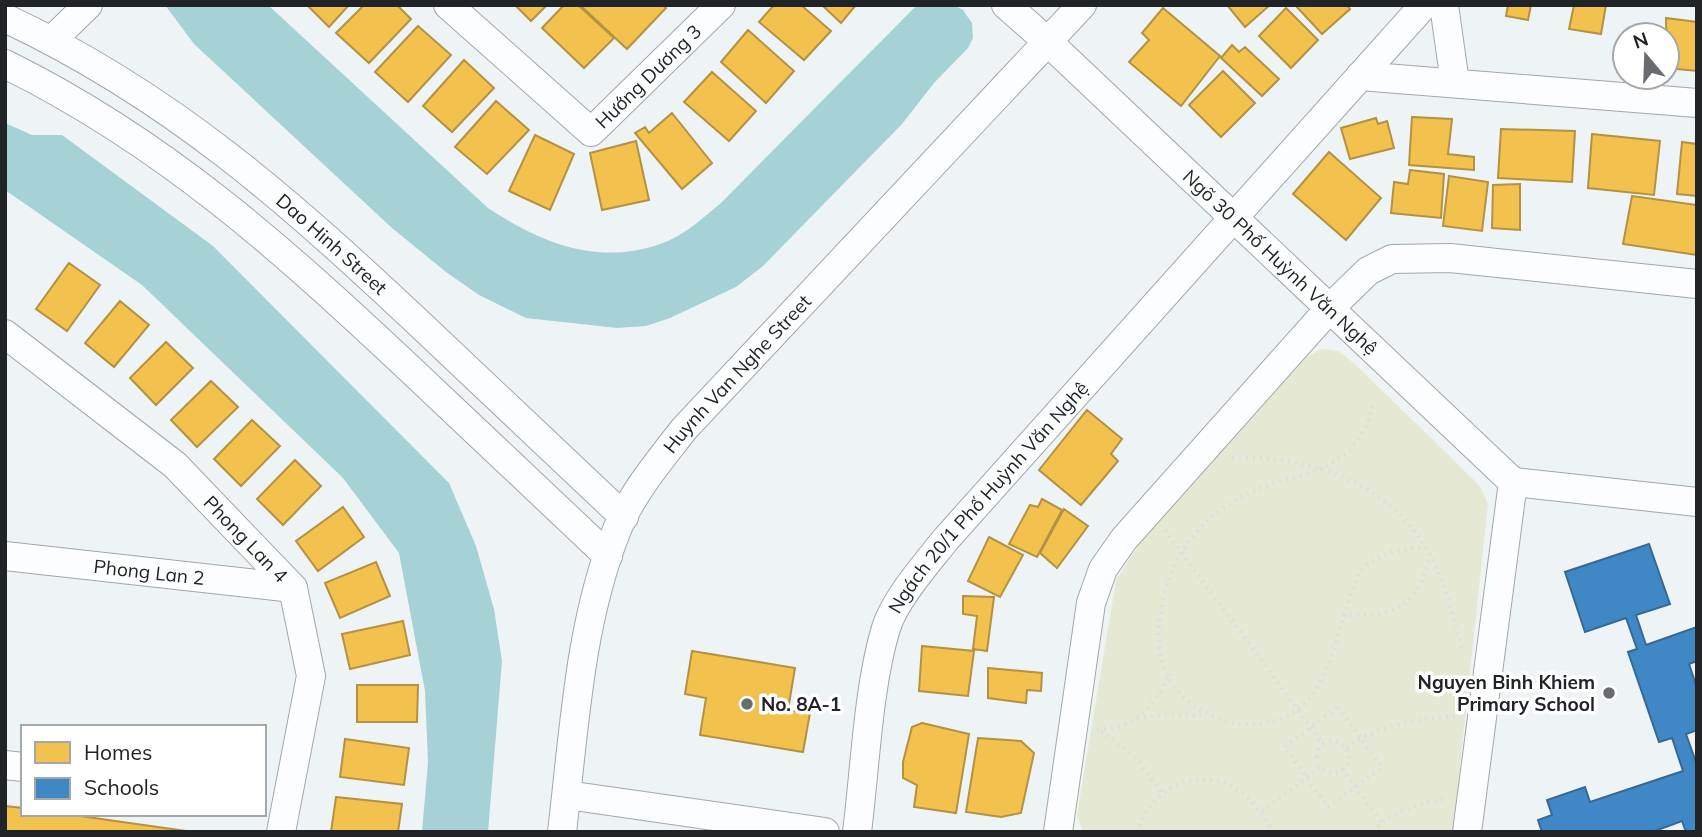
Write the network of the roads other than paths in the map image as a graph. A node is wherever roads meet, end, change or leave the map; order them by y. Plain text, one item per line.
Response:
1 (88, 5) edge
2 (447, 5) edge
3 (721, 5) edge
4 (1006, 5) edge
5 (1083, 5) edge
6 (1424, 5) edge
7 (1444, 5) edge
8 (5, 18) edge
9 (52, 40) junction
10 (1048, 42) junction
11 (10, 74) edge
12 (1360, 76) junction
13 (1455, 83) junction
14 (138, 90) junction
15 (1697, 103) edge
16 (117, 125) junction
17 (1233, 216) junction
18 (1697, 284) edge
19 (1331, 309) junction
20 (5, 334) edge
21 (1513, 482) junction
22 (1697, 502) edge
23 (624, 517) junction
24 (5, 556) edge
25 (608, 556) junction
26 (293, 588) junction
27 (567, 795) junction
28 (276, 797) edge
29 (281, 832) edge
30 (562, 832) edge
31 (825, 832) edge
32 (857, 832) edge
33 (1058, 832) edge
34 (1467, 832) edge

1 - 9 street
2 - 3 street, Hướng Dương 3
4 - 10 street, Ngõ 30 Phố Huỳnh Văn Nghệ
5 - 10 street, Huynh Van Nghe Street
6 - 12 street, Ngách 20/1 Phố Huỳnh Văn Nghệ
7 - 13 street
8 - 9 street, Dao Hinh Street
9 - 14 street, Dao Hinh Street
10 - 17 street, Ngõ 30 Phố Huỳnh Văn Nghệ
10 - 23 street, Huynh Van Nghe Street
11 - 16 street, Dao Hinh Street
12 - 13 street
12 - 17 street, Ngách 20/1 Phố Huỳnh Văn Nghệ
13 - 15 street
14 - 16 street
14 - 23 street, Dao Hinh Street
16 - 25 street, Dao Hinh Street
17 - 19 street, Ngõ 30 Phố Huỳnh Văn Nghệ
17 - 32 street, Ngách 20/1 Phố Huỳnh Văn Nghệ
18 - 19 street
19 - 21 street, Ngõ 30 Phố Huỳnh Văn Nghệ
19 - 33 street
20 - 26 street, Phong Lan 4
21 - 22 street
21 - 34 street
23 - 25 street, Huynh Van Nghe Street
24 - 26 street, Phong Lan 2
25 - 27 street, Huynh Van Nghe Street
26 - 28 street, Phong Lan 4
27 - 30 street, Huynh Van Nghe Street
27 - 31 street
28 - 29 street, Phong Lan 4

